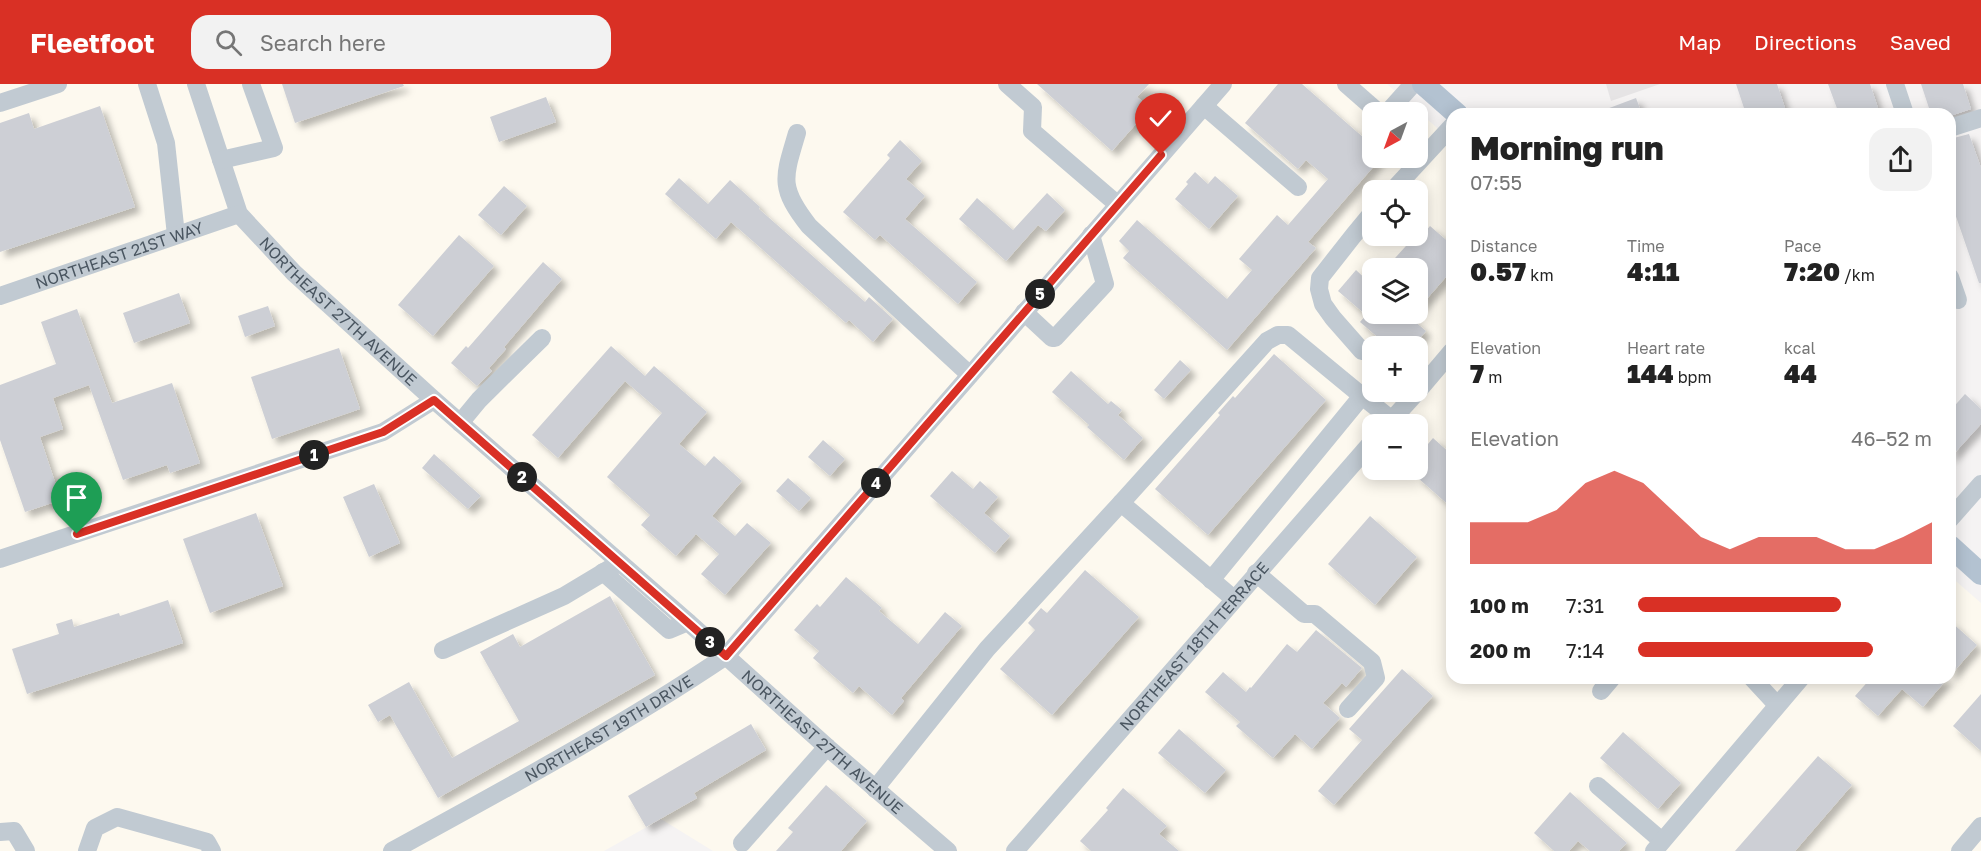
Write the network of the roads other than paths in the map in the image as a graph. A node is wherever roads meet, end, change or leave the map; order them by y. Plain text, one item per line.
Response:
1 (58, 84) edge
2 (147, 84) edge
3 (196, 84) edge
4 (251, 84) edge
5 (1007, 84) edge
6 (1224, 84) edge
7 (1346, 84) edge
8 (1413, 84) edge
9 (1423, 84) edge
10 (1895, 84) edge
11 (1367, 102) edge
12 (1397, 102) edge
13 (0, 103) edge
14 (1204, 106) junction
15 (1450, 108) edge
16 (1903, 108) edge
17 (1981, 118) edge
18 (1956, 126) edge
19 (797, 133) dead end
20 (1446, 133) edge
21 (221, 160) junction
22 (1402, 180) edge
23 (1298, 187) dead end
24 (1118, 204) junction
25 (239, 214) junction
26 (1362, 225) edge
27 (177, 235) junction
28 (1090, 235) junction
29 (1956, 294) edge
30 (0, 296) edge
31 (1958, 300) dead end
32 (1024, 312) junction
33 (542, 338) dead end
34 (1362, 351) dead end
35 (1446, 358) edge
36 (970, 375) junction
37 (1428, 378) edge
38 (1362, 396) joint
39 (434, 400) junction
40 (1368, 402) edge
41 (1407, 402) edge
42 (1381, 414) edge
43 (1397, 414) edge
44 (460, 423) junction
45 (1362, 453) edge
46 (1981, 484) edge
47 (1121, 504) junction
48 (1956, 512) edge
49 (1956, 551) edge
50 (0, 559) edge
51 (619, 563) junction
52 (603, 573) junction
53 (1256, 573) junction
54 (1981, 574) edge
55 (1211, 580) junction
56 (1233, 599) junction
57 (688, 622) junction
58 (443, 650) dead end
59 (726, 656) junction
60 (1758, 684) edge
61 (1796, 684) edge
62 (1777, 705) junction
63 (1348, 709) dead end
64 (827, 747) junction
65 (1598, 786) dead end
66 (875, 789) junction
67 (1981, 826) edge
68 (0, 832) edge
69 (742, 843) dead end
70 (1658, 846) edge
71 (26, 851) edge
72 (87, 851) edge
73 (212, 851) edge
74 (392, 851) edge
75 (948, 851) edge
76 (1015, 851) edge
77 (1960, 851) edge

1 - 13 street
2 - 27 street
3 - 21 street, NORTHEAST 27TH AVENUE
4 - 21 street
5 - 24 street
6 - 14 street, NORTHEAST 19TH DRIVE
7 - 11 street
8 - 12 street
9 - 15 main road
10 - 16 street
14 - 23 street
14 - 24 street, NORTHEAST 19TH DRIVE
17 - 18 street
19 - 36 street
20 - 22 street
21 - 25 street, NORTHEAST 27TH AVENUE
24 - 28 street, NORTHEAST 19TH DRIVE
25 - 27 street, NORTHEAST 21ST WAY
25 - 39 street, NORTHEAST 27TH AVENUE
26 - 34 street
27 - 30 street, NORTHEAST 21ST WAY
28 - 32 street, NORTHEAST 19TH DRIVE
28 - 32 street
29 - 31 street
32 - 36 street, NORTHEAST 19TH DRIVE
33 - 44 street
35 - 37 street
36 - 59 street, NORTHEAST 19TH DRIVE
38 - 47 street
38 - 55 street
39 - 44 street, NORTHEAST 27TH AVENUE
39 - 50 street
40 - 42 street
41 - 43 street
44 - 51 street, NORTHEAST 27TH AVENUE
45 - 53 street, NORTHEAST 18TH TERRACE
46 - 48 street
47 - 55 street
47 - 66 street
49 - 54 main road
51 - 52 street
51 - 57 street, NORTHEAST 27TH AVENUE
52 - 57 street
52 - 58 street
53 - 56 street, NORTHEAST 18TH TERRACE
53 - 63 street
55 - 56 street
56 - 76 street, NORTHEAST 18TH TERRACE
57 - 59 street, NORTHEAST 27TH AVENUE
59 - 64 street, NORTHEAST 27TH AVENUE
59 - 74 street, NORTHEAST 19TH DRIVE
60 - 62 street
61 - 62 street
62 - 70 street
64 - 66 street, NORTHEAST 27TH AVENUE
64 - 69 street
65 - 70 street
66 - 75 street, NORTHEAST 27TH AVENUE
67 - 77 street
68 - 71 street
72 - 73 street

